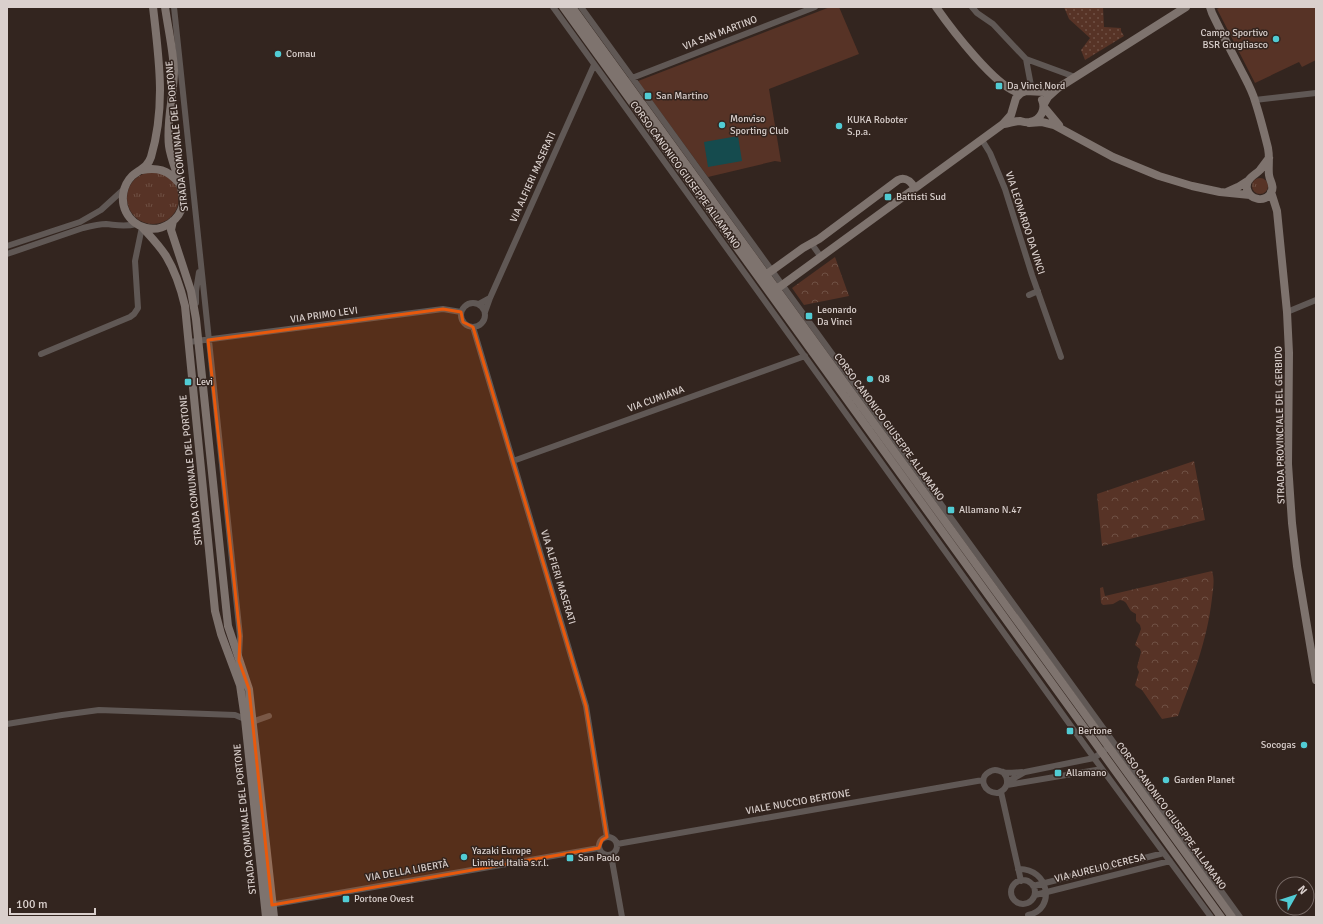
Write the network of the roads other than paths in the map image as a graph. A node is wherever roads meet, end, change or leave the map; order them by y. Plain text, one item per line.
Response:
1 (153, 7) edge
2 (165, 7) edge
3 (169, 7) edge
4 (174, 7) edge
5 (553, 7) edge
6 (563, 7) edge
7 (572, 7) edge
8 (581, 7) edge
9 (815, 7) edge
10 (936, 7) edge
11 (972, 7) edge
12 (1186, 7) edge
13 (1205, 7) edge
14 (1211, 10) edge
15 (168, 24) junction
16 (1026, 59) junction
17 (594, 65) junction
18 (1075, 77) junction
19 (632, 78) junction
20 (1004, 85) junction
21 (1058, 88) junction
22 (1034, 92) junction
23 (1316, 92) edge
24 (1021, 93) junction
25 (1255, 100) junction
26 (1044, 105) junction
27 (1013, 107) junction
28 (1025, 122) junction
29 (1003, 124) junction
30 (1066, 131) junction
31 (982, 140) junction
32 (1269, 158) junction
33 (142, 170) junction
34 (1251, 177) junction
35 (1269, 177) junction
36 (180, 184) junction
37 (915, 188) junction
38 (124, 189) junction
39 (1271, 192) junction
40 (1226, 193) junction
41 (1250, 195) junction
42 (1262, 199) junction
43 (1277, 217) junction
44 (173, 221) junction
45 (139, 225) junction
46 (28, 239) junction
47 (811, 243) junction
48 (7, 246) edge
49 (30, 246) junction
50 (7, 254) edge
51 (821, 257) junction
52 (201, 262) junction
53 (769, 273) junction
54 (777, 290) junction
55 (1038, 291) junction
56 (1029, 296) dead end
57 (490, 298) junction
58 (763, 300) junction
59 (1316, 300) edge
60 (479, 304) junction
61 (461, 312) junction
62 (484, 312) junction
63 (1287, 312) junction
64 (196, 319) junction
65 (473, 327) junction
66 (208, 340) junction
67 (198, 341) junction
68 (188, 342) junction
69 (40, 354) dead end
70 (805, 356) junction
71 (1061, 357) dead end
72 (513, 461) junction
73 (239, 661) junction
74 (1316, 680) edge
75 (269, 716) dead end
76 (249, 721) junction
77 (7, 724) edge
78 (1108, 747) junction
79 (1094, 758) junction
80 (1075, 762) junction
81 (1102, 769) junction
82 (1003, 772) junction
83 (1025, 772) junction
84 (1064, 775) junction
85 (983, 780) junction
86 (1007, 784) junction
87 (1015, 784) junction
88 (1001, 792) junction
89 (1002, 800) junction
90 (607, 837) junction
91 (617, 844) junction
92 (599, 848) junction
93 (1164, 853) junction
94 (611, 855) junction
95 (1170, 861) junction
96 (1018, 869) junction
97 (1021, 881) junction
98 (1044, 884) junction
99 (1033, 886) junction
100 (1046, 892) junction
101 (1035, 895) junction
102 (1025, 904) junction
103 (268, 905) junction
104 (1028, 916) edge
105 (266, 917) edge
106 (274, 917) edge
107 (622, 917) edge
108 (1211, 917) edge
109 (1221, 917) edge
110 (1232, 917) edge
111 (1240, 917) edge

1 - 33 street, STRADA COMUNALE DEL PORTONE
2 - 15 street, STRADA COMUNALE DEL PORTONE
3 - 15 street
4 - 52 street, STRADA COMUNALE DEL PORTONE
5 - 17 street, CORSO CANONICO GIUSEPPE ALLAMANO
6 - 54 street, CORSO CANONICO GIUSEPPE ALLAMANO
7 - 53 street, CORSO CANONICO GIUSEPPE ALLAMANO
8 - 19 street, CORSO CANONICO GIUSEPPE ALLAMANO
9 - 19 street, VIA SAN MARTINO
10 - 20 street
11 - 16 street
12 - 18 street
13 - 14 street, STRADA PROVINCIALE DEL GERBIDO
14 - 25 street, STRADA PROVINCIALE DEL GERBIDO
15 - 36 street, STRADA COMUNALE DEL PORTONE
16 - 18 street
16 - 22 street
17 - 57 street, VIA ALFIERI MASERATI
17 - 58 street, CORSO CANONICO GIUSEPPE ALLAMANO
18 - 21 street
19 - 53 street, CORSO CANONICO GIUSEPPE ALLAMANO
20 - 24 street
20 - 27 street
21 - 22 street
21 - 26 street
22 - 24 street
22 - 26 street
23 - 25 street
24 - 27 street
25 - 32 street, STRADA PROVINCIALE DEL GERBIDO
26 - 28 street
26 - 30 street
27 - 28 street
27 - 29 street
28 - 29 street
28 - 30 street
29 - 31 street
30 - 40 street
31 - 37 street
31 - 55 street, VIA LEONARDO DA VINCI
32 - 34 street
32 - 35 street, STRADA PROVINCIALE DEL GERBIDO
33 - 36 street, STRADA COMUNALE DEL PORTONE
33 - 38 street, STRADA COMUNALE DEL PORTONE
34 - 35 street
34 - 40 street
34 - 41 street
35 - 39 street, STRADA PROVINCIALE DEL GERBIDO
36 - 44 street, STRADA COMUNALE DEL PORTONE
37 - 47 street
37 - 51 street
38 - 45 street, STRADA COMUNALE DEL PORTONE
38 - 46 street
39 - 42 street
39 - 43 street, STRADA PROVINCIALE DEL GERBIDO
40 - 41 street
41 - 42 street
42 - 43 street
43 - 63 street, STRADA PROVINCIALE DEL GERBIDO
44 - 45 street, STRADA COMUNALE DEL PORTONE
44 - 64 street, STRADA COMUNALE DEL PORTONE
45 - 49 street
45 - 68 street, STRADA COMUNALE DEL PORTONE
45 - 69 street
46 - 48 street
46 - 49 street
47 - 51 street
47 - 53 street
49 - 50 street
51 - 54 street
52 - 64 street, STRADA COMUNALE DEL PORTONE
52 - 66 street, STRADA COMUNALE DEL PORTONE
53 - 54 street, CORSO CANONICO GIUSEPPE ALLAMANO
54 - 58 street
54 - 78 street, CORSO CANONICO GIUSEPPE ALLAMANO
55 - 56 street
55 - 71 street, VIA LEONARDO DA VINCI
57 - 60 street
57 - 62 street, VIA ALFIERI MASERATI
58 - 70 street, CORSO CANONICO GIUSEPPE ALLAMANO
59 - 63 street
60 - 61 street
60 - 62 street
61 - 65 street
61 - 66 street, VIA PRIMO LEVI
62 - 65 street
63 - 74 street, STRADA PROVINCIALE DEL GERBIDO
64 - 67 street, STRADA COMUNALE DEL PORTONE
65 - 72 street, VIA ALFIERI MASERATI
66 - 67 street, VIA PRIMO LEVI
66 - 73 street, STRADA COMUNALE DEL PORTONE
67 - 68 street, VIA PRIMO LEVI
67 - 73 street, STRADA COMUNALE DEL PORTONE
68 - 76 street, STRADA COMUNALE DEL PORTONE
70 - 72 street, VIA CUMIANA
70 - 79 street, CORSO CANONICO GIUSEPPE ALLAMANO
72 - 90 street, VIA ALFIERI MASERATI
73 - 76 street, STRADA COMUNALE DEL PORTONE
75 - 76 street
76 - 77 street
76 - 103 street, STRADA COMUNALE DEL PORTONE
78 - 79 street, VIALE NUCCIO BERTONE
78 - 109 street, CORSO CANONICO GIUSEPPE ALLAMANO
78 - 110 street, CORSO CANONICO GIUSEPPE ALLAMANO
78 - 111 street, CORSO CANONICO GIUSEPPE ALLAMANO
79 - 80 street, VIALE NUCCIO BERTONE
79 - 81 street, CORSO CANONICO GIUSEPPE ALLAMANO
80 - 83 street, VIALE NUCCIO BERTONE
80 - 84 street
81 - 84 street
81 - 93 street, CORSO CANONICO GIUSEPPE ALLAMANO
82 - 83 street, VIALE NUCCIO BERTONE
82 - 85 street, VIALE NUCCIO BERTONE
82 - 86 street
83 - 86 street, VIALE NUCCIO BERTONE
84 - 87 street
85 - 88 street
85 - 91 street, VIALE NUCCIO BERTONE
86 - 87 street
86 - 88 street, VIALE NUCCIO BERTONE
87 - 89 street
88 - 89 street
89 - 96 street
90 - 91 street
90 - 92 street
91 - 94 street
92 - 94 street
92 - 103 street, VIA DELLA LIBERTÀ
93 - 95 street, CORSO CANONICO GIUSEPPE ALLAMANO
93 - 98 street, VIA AURELIO CERESA
94 - 107 street
95 - 100 street, VIA AURELIO CERESA
95 - 108 street, CORSO CANONICO GIUSEPPE ALLAMANO
96 - 97 street
96 - 98 street
97 - 99 street
97 - 102 street
98 - 99 street, VIA AURELIO CERESA
98 - 100 street
99 - 101 street
100 - 101 street, VIA AURELIO CERESA
100 - 104 street
101 - 102 street
102 - 104 street
103 - 105 street, STRADA COMUNALE DEL PORTONE
103 - 106 street, STRADA COMUNALE DEL PORTONE

